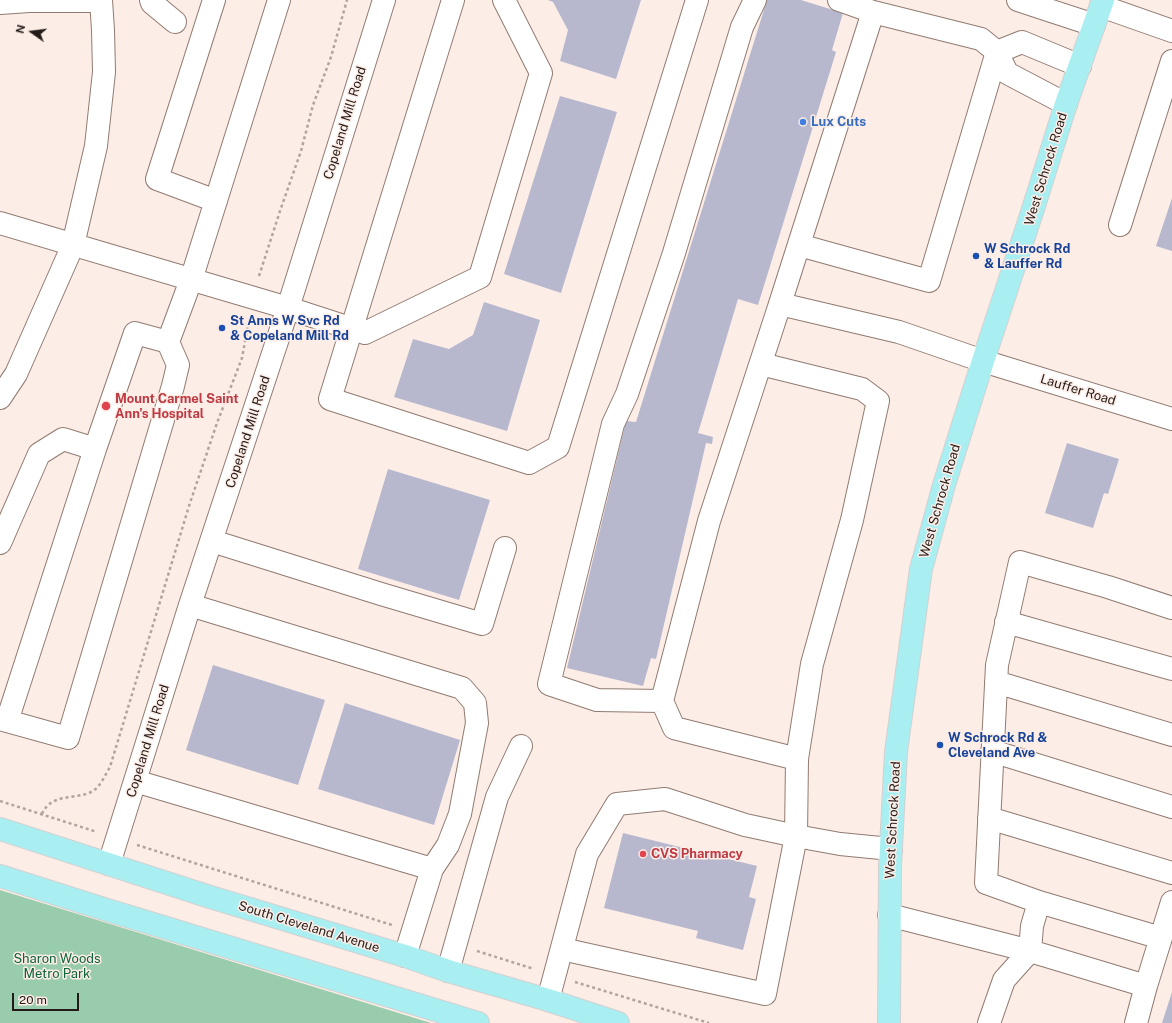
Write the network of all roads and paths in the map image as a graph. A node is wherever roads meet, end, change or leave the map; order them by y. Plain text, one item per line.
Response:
1 (101, 0) edge
2 (151, 0) edge
3 (214, 0) edge
4 (279, 0) edge
5 (347, 0) edge
6 (384, 0) edge
7 (453, 0) edge
8 (504, 0) edge
9 (697, 0) edge
10 (755, 0) edge
11 (839, 0) edge
12 (1018, 0) edge
13 (0, 3) edge
14 (1099, 10) edge
15 (872, 12) junction
16 (175, 22) dead end
17 (1172, 31) edge
18 (997, 52) junction
19 (1172, 61) edge
20 (1080, 66) junction
21 (1066, 104) junction
22 (216, 201) junction
23 (0, 223) edge
24 (1120, 225) dead end
25 (74, 245) junction
26 (799, 245) junction
27 (191, 280) junction
28 (253, 298) junction
29 (779, 307) junction
30 (288, 308) junction
31 (352, 329) junction
32 (168, 342) junction
33 (984, 361) junction
34 (761, 364) junction
35 (0, 398) edge
36 (1172, 419) edge
37 (95, 449) junction
38 (212, 541) junction
39 (0, 543) edge
40 (505, 548) dead end
41 (190, 605) junction
42 (1172, 608) edge
43 (1006, 622) junction
44 (1172, 669) edge
45 (996, 682) junction
46 (662, 700) junction
47 (4, 720) edge
48 (1172, 735) edge
49 (521, 746) dead end
50 (992, 751) junction
51 (797, 759) junction
52 (135, 781) junction
53 (0, 801) edge
54 (1172, 807) edge
55 (42, 814) junction
56 (989, 818) junction
57 (0, 829) edge
58 (796, 836) junction
59 (117, 839) junction
60 (891, 849) junction
61 (109, 864) junction
62 (432, 868) junction
63 (1172, 873) edge
64 (0, 876) edge
65 (1039, 902) junction
66 (1172, 902) edge
67 (890, 915) junction
68 (412, 931) junction
69 (1161, 938) junction
70 (456, 945) junction
71 (562, 948) junction
72 (1030, 951) junction
73 (405, 956) junction
74 (448, 971) junction
75 (554, 976) junction
76 (1146, 986) junction
77 (548, 1000) junction
78 (478, 1023) edge
79 (618, 1023) edge
80 (709, 1023) edge
81 (889, 1023) edge
82 (989, 1023) edge
83 (1136, 1023) edge

1 - 13 street
1 - 25 street
2 - 16 street
3 - 22 street
4 - 22 street
5 - 28 path
6 - 30 street, Copeland Mill Road
7 - 31 street
8 - 31 street
9 - 31 street
10 - 46 street
11 - 15 street
12 - 14 street
14 - 17 street
14 - 20 main road, West Schrock Road
15 - 18 street
15 - 26 street
18 - 20 street
18 - 21 street
18 - 26 street
19 - 24 street
20 - 21 main road, West Schrock Road
21 - 33 main road, West Schrock Road
22 - 27 street
23 - 25 street
25 - 27 street
25 - 35 street
26 - 29 street
27 - 28 street
27 - 32 street
28 - 30 street
28 - 55 path
29 - 33 street, Lauffer Road
29 - 34 street
30 - 31 street
30 - 38 street, Copeland Mill Road
32 - 37 street
32 - 47 street
33 - 36 street, Lauffer Road
33 - 60 main road, West Schrock Road
34 - 46 street
34 - 51 street
37 - 39 street
37 - 47 street
38 - 40 street
38 - 41 street, Copeland Mill Road
41 - 52 street, Copeland Mill Road
41 - 62 street
42 - 43 street
43 - 44 street
43 - 45 street
45 - 48 street
45 - 50 street
46 - 51 street
49 - 70 street
50 - 54 street
50 - 56 street
51 - 58 street
52 - 59 street, Copeland Mill Road
52 - 62 street
53 - 55 path
55 - 59 path
56 - 63 street
56 - 65 street
57 - 61 main road, South Cleveland Avenue
58 - 60 street
58 - 71 street
58 - 71 street
59 - 61 street, Copeland Mill Road
59 - 68 path
60 - 67 main road, West Schrock Road
61 - 73 main road, South Cleveland Avenue
62 - 68 street
64 - 78 main road
65 - 69 street
65 - 72 street
66 - 69 street
67 - 72 street
67 - 81 main road, West Schrock Road
68 - 73 street
69 - 76 street
70 - 74 street
70 - 75 path
71 - 75 street
72 - 76 street
72 - 82 street
73 - 74 main road, South Cleveland Avenue
74 - 77 main road, South Cleveland Avenue
75 - 77 street
75 - 80 path
76 - 83 street
77 - 79 main road, South Cleveland Avenue

